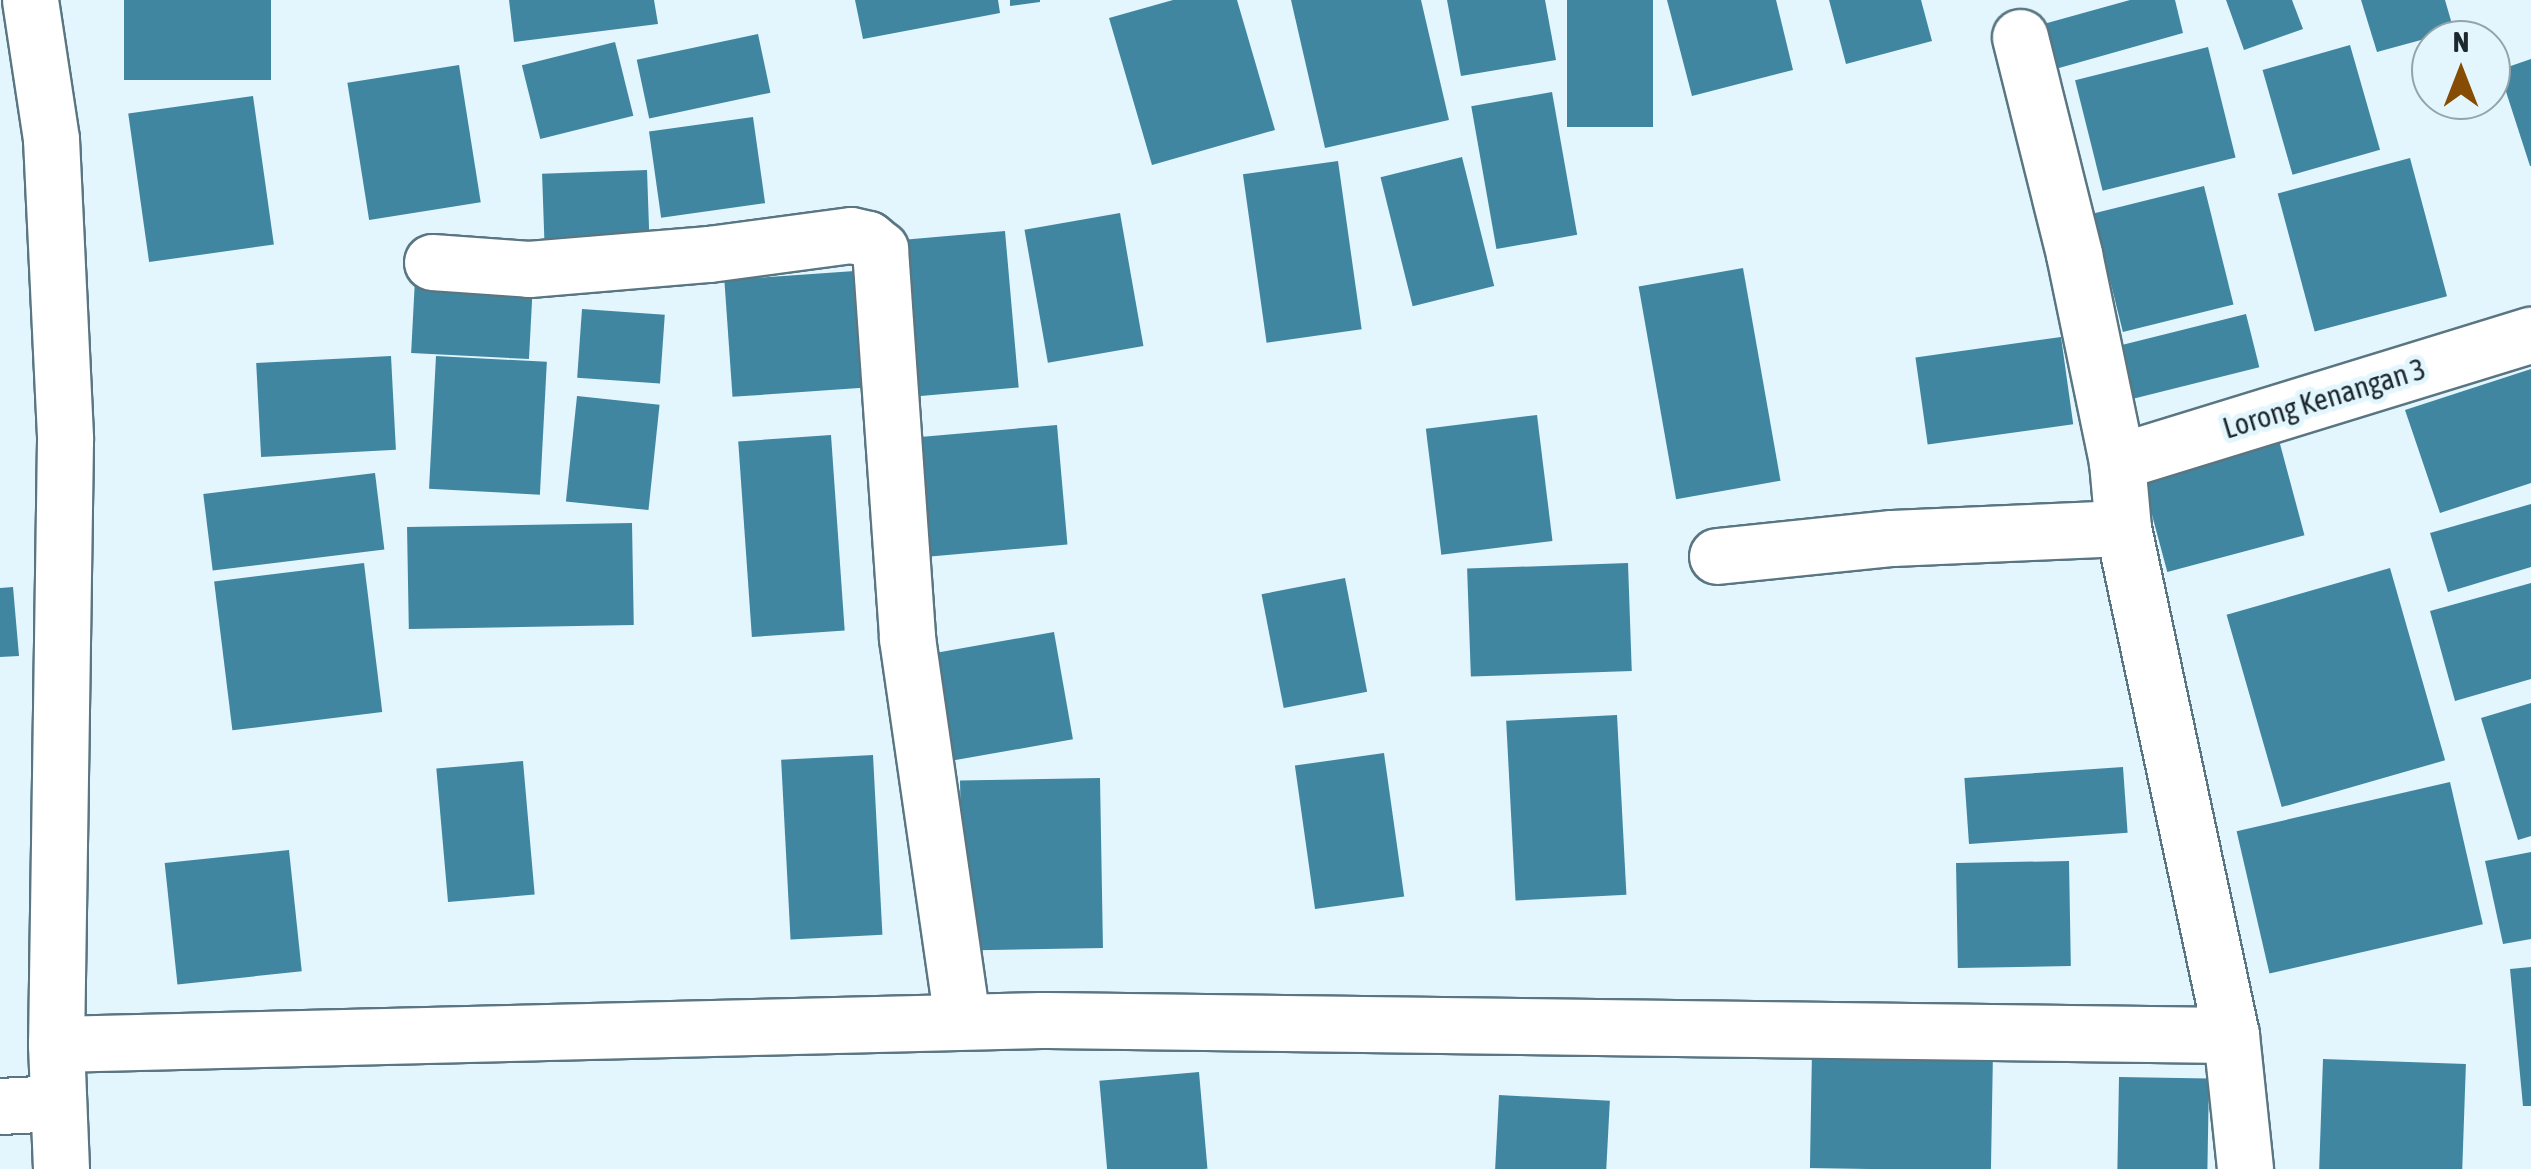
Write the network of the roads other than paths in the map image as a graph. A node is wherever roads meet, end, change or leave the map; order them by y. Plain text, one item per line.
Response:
1 (30, 0) edge
2 (2020, 37) dead end
3 (432, 262) dead end
4 (2531, 335) edge
5 (2116, 462) junction
6 (2123, 528) junction
7 (1718, 556) dead end
8 (962, 1021) junction
9 (2231, 1035) junction
10 (56, 1044) junction
11 (57, 1102) junction
12 (0, 1106) edge
13 (61, 1169) edge
14 (2245, 1169) edge

1 - 10 street
2 - 5 street
3 - 8 street
4 - 5 street, Lorong Kenangan 3
5 - 6 street
6 - 7 street
6 - 9 street
8 - 9 street
8 - 10 street
9 - 14 street
10 - 11 street
11 - 12 street
11 - 13 street

